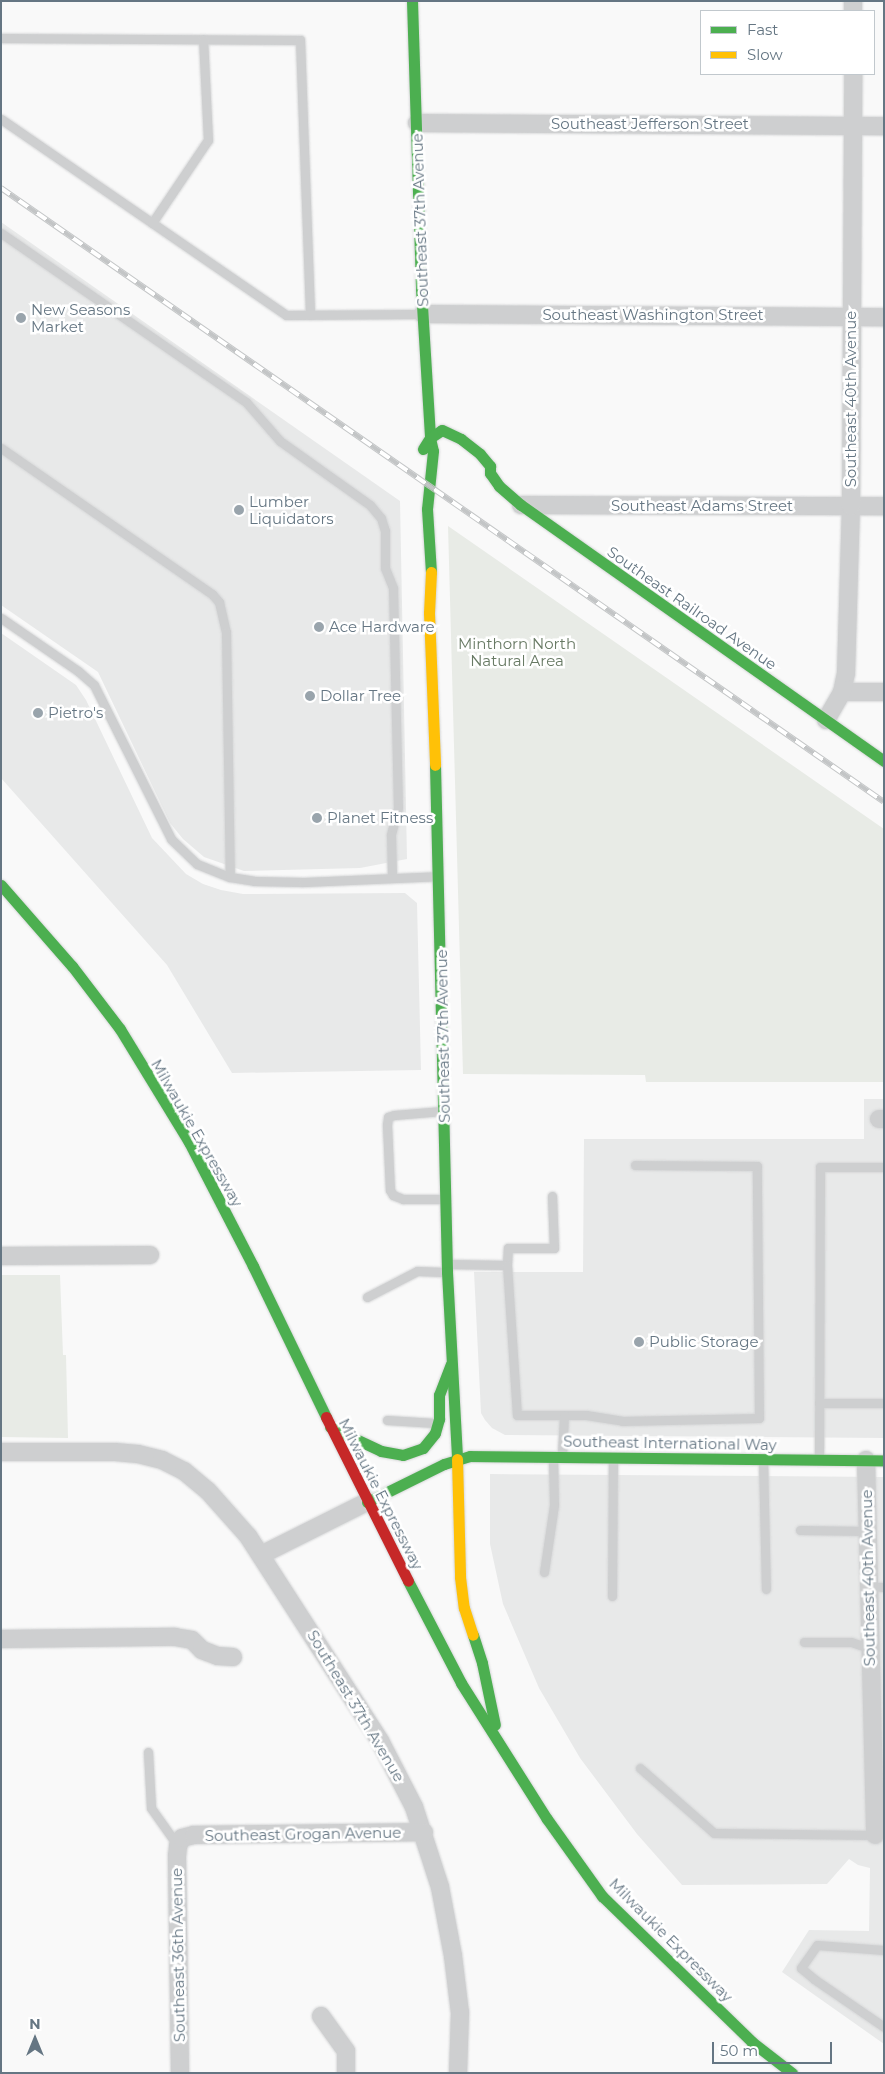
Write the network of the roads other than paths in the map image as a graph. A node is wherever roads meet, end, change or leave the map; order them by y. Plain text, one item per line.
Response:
1 (412, 1) edge
2 (1, 38) edge
3 (203, 39) junction
4 (853, 75) edge
5 (1, 119) edge
6 (417, 123) junction
7 (853, 126) junction
8 (884, 126) edge
9 (152, 223) junction
10 (1, 233) edge
11 (423, 314) junction
12 (310, 315) junction
13 (851, 317) junction
14 (884, 317) edge
15 (430, 438) junction
16 (1, 448) edge
17 (446, 449) dead end
18 (476, 468) dead end
19 (490, 473) junction
20 (521, 505) junction
21 (850, 506) junction
22 (884, 506) edge
23 (1, 618) edge
24 (842, 692) junction
25 (884, 692) edge
26 (826, 720) junction
27 (884, 761) edge
28 (439, 876) junction
29 (230, 877) junction
30 (392, 877) junction
31 (1, 885) edge
32 (444, 1111) junction
33 (635, 1165) dead end
34 (884, 1167) edge
35 (552, 1196) dead end
36 (446, 1198) junction
37 (150, 1255) dead end
38 (1, 1256) edge
39 (507, 1264) junction
40 (447, 1268) junction
41 (367, 1297) dead end
42 (451, 1364) junction
43 (819, 1403) junction
44 (884, 1403) edge
45 (564, 1415) junction
46 (387, 1420) dead end
47 (438, 1423) junction
48 (330, 1427) junction
49 (1, 1452) edge
50 (557, 1457) junction
51 (613, 1457) junction
52 (457, 1459) junction
53 (763, 1459) junction
54 (819, 1459) junction
55 (866, 1460) junction
56 (884, 1460) edge
57 (367, 1502) junction
58 (800, 1530) dead end
59 (867, 1531) junction
60 (261, 1555) junction
61 (544, 1572) dead end
62 (876, 1586) edge
63 (766, 1589) dead end
64 (612, 1596) dead end
65 (1, 1638) edge
66 (804, 1642) dead end
67 (877, 1648) edge
68 (233, 1657) dead end
69 (500, 1746) junction
70 (148, 1752) dead end
71 (640, 1768) dead end
72 (424, 1832) junction
73 (881, 1836) edge
74 (180, 1842) junction
75 (884, 1950) edge
76 (321, 2016) dead end
77 (884, 2027) edge
78 (180, 2073) edge
79 (346, 2073) edge
80 (458, 2073) edge
81 (792, 2073) edge

1 - 6 main road, Southeast 37th Avenue
2 - 3 lane
3 - 9 lane
3 - 12 lane
4 - 7 street, Southeast 40th Avenue
5 - 9 lane
6 - 7 street, Southeast Jefferson Street
6 - 11 main road, Southeast 37th Avenue
7 - 8 street, Southeast Jefferson Street
7 - 13 street, Southeast 40th Avenue
9 - 12 lane
10 - 30 lane
11 - 12 lane
11 - 13 street, Southeast Washington Street
11 - 15 main road, Southeast 37th Avenue
13 - 14 street, Southeast Washington Street
13 - 21 street, Southeast 40th Avenue
15 - 17 main road
15 - 19 main road, Southeast Railroad Avenue
15 - 28 main road, Southeast 37th Avenue
16 - 29 lane
18 - 19 main road
19 - 20 main road, Southeast Railroad Avenue
20 - 21 street, Southeast Adams Street
20 - 26 main road, Southeast Railroad Avenue
21 - 22 street, Southeast Adams Street
21 - 24 street, Southeast 40th Avenue
23 - 29 lane
24 - 25 street
24 - 26 street, Southeast 40th Avenue
26 - 27 main road, Southeast Railroad Avenue
28 - 30 lane
28 - 32 main road, Southeast 37th Avenue
29 - 30 lane
31 - 48 main road, Milwaukie Expressway
32 - 36 main road, Southeast 37th Avenue
32 - 36 lane
33 - 45 lane
34 - 43 lane
35 - 39 lane
36 - 40 main road, Southeast 37th Avenue
37 - 38 street
39 - 40 lane
39 - 45 lane
40 - 41 lane
40 - 42 main road, Southeast 37th Avenue
42 - 47 main road
42 - 52 main road, Southeast 37th Avenue
43 - 44 lane
43 - 54 lane
45 - 50 lane
46 - 47 lane
47 - 48 main road
48 - 57 main road, Milwaukie Expressway
49 - 60 street, Southeast 37th Avenue
50 - 51 main road, Southeast International Way
50 - 52 main road, Southeast International Way
50 - 61 lane
51 - 53 main road, Southeast International Way
51 - 64 lane
52 - 57 main road, Southeast International Way
52 - 69 main road, Southeast 37th Avenue
53 - 54 main road, Southeast International Way
53 - 63 lane
54 - 55 main road, Southeast International Way
55 - 56 main road, Southeast International Way
55 - 59 street, Southeast 40th Avenue
57 - 60 street
57 - 69 main road, Milwaukie Expressway
58 - 59 lane
59 - 62 street, Southeast 40th Avenue
60 - 72 street, Southeast 37th Avenue
62 - 67 street, Southeast 40th Avenue
65 - 68 street
66 - 67 lane
67 - 73 street, Southeast 40th Avenue
69 - 81 main road, Milwaukie Expressway
70 - 74 lane
71 - 73 lane
72 - 74 street, Southeast Grogan Avenue
72 - 80 street, Southeast 37th Avenue
74 - 78 street, Southeast 36th Avenue
75 - 77 lane
76 - 79 street

